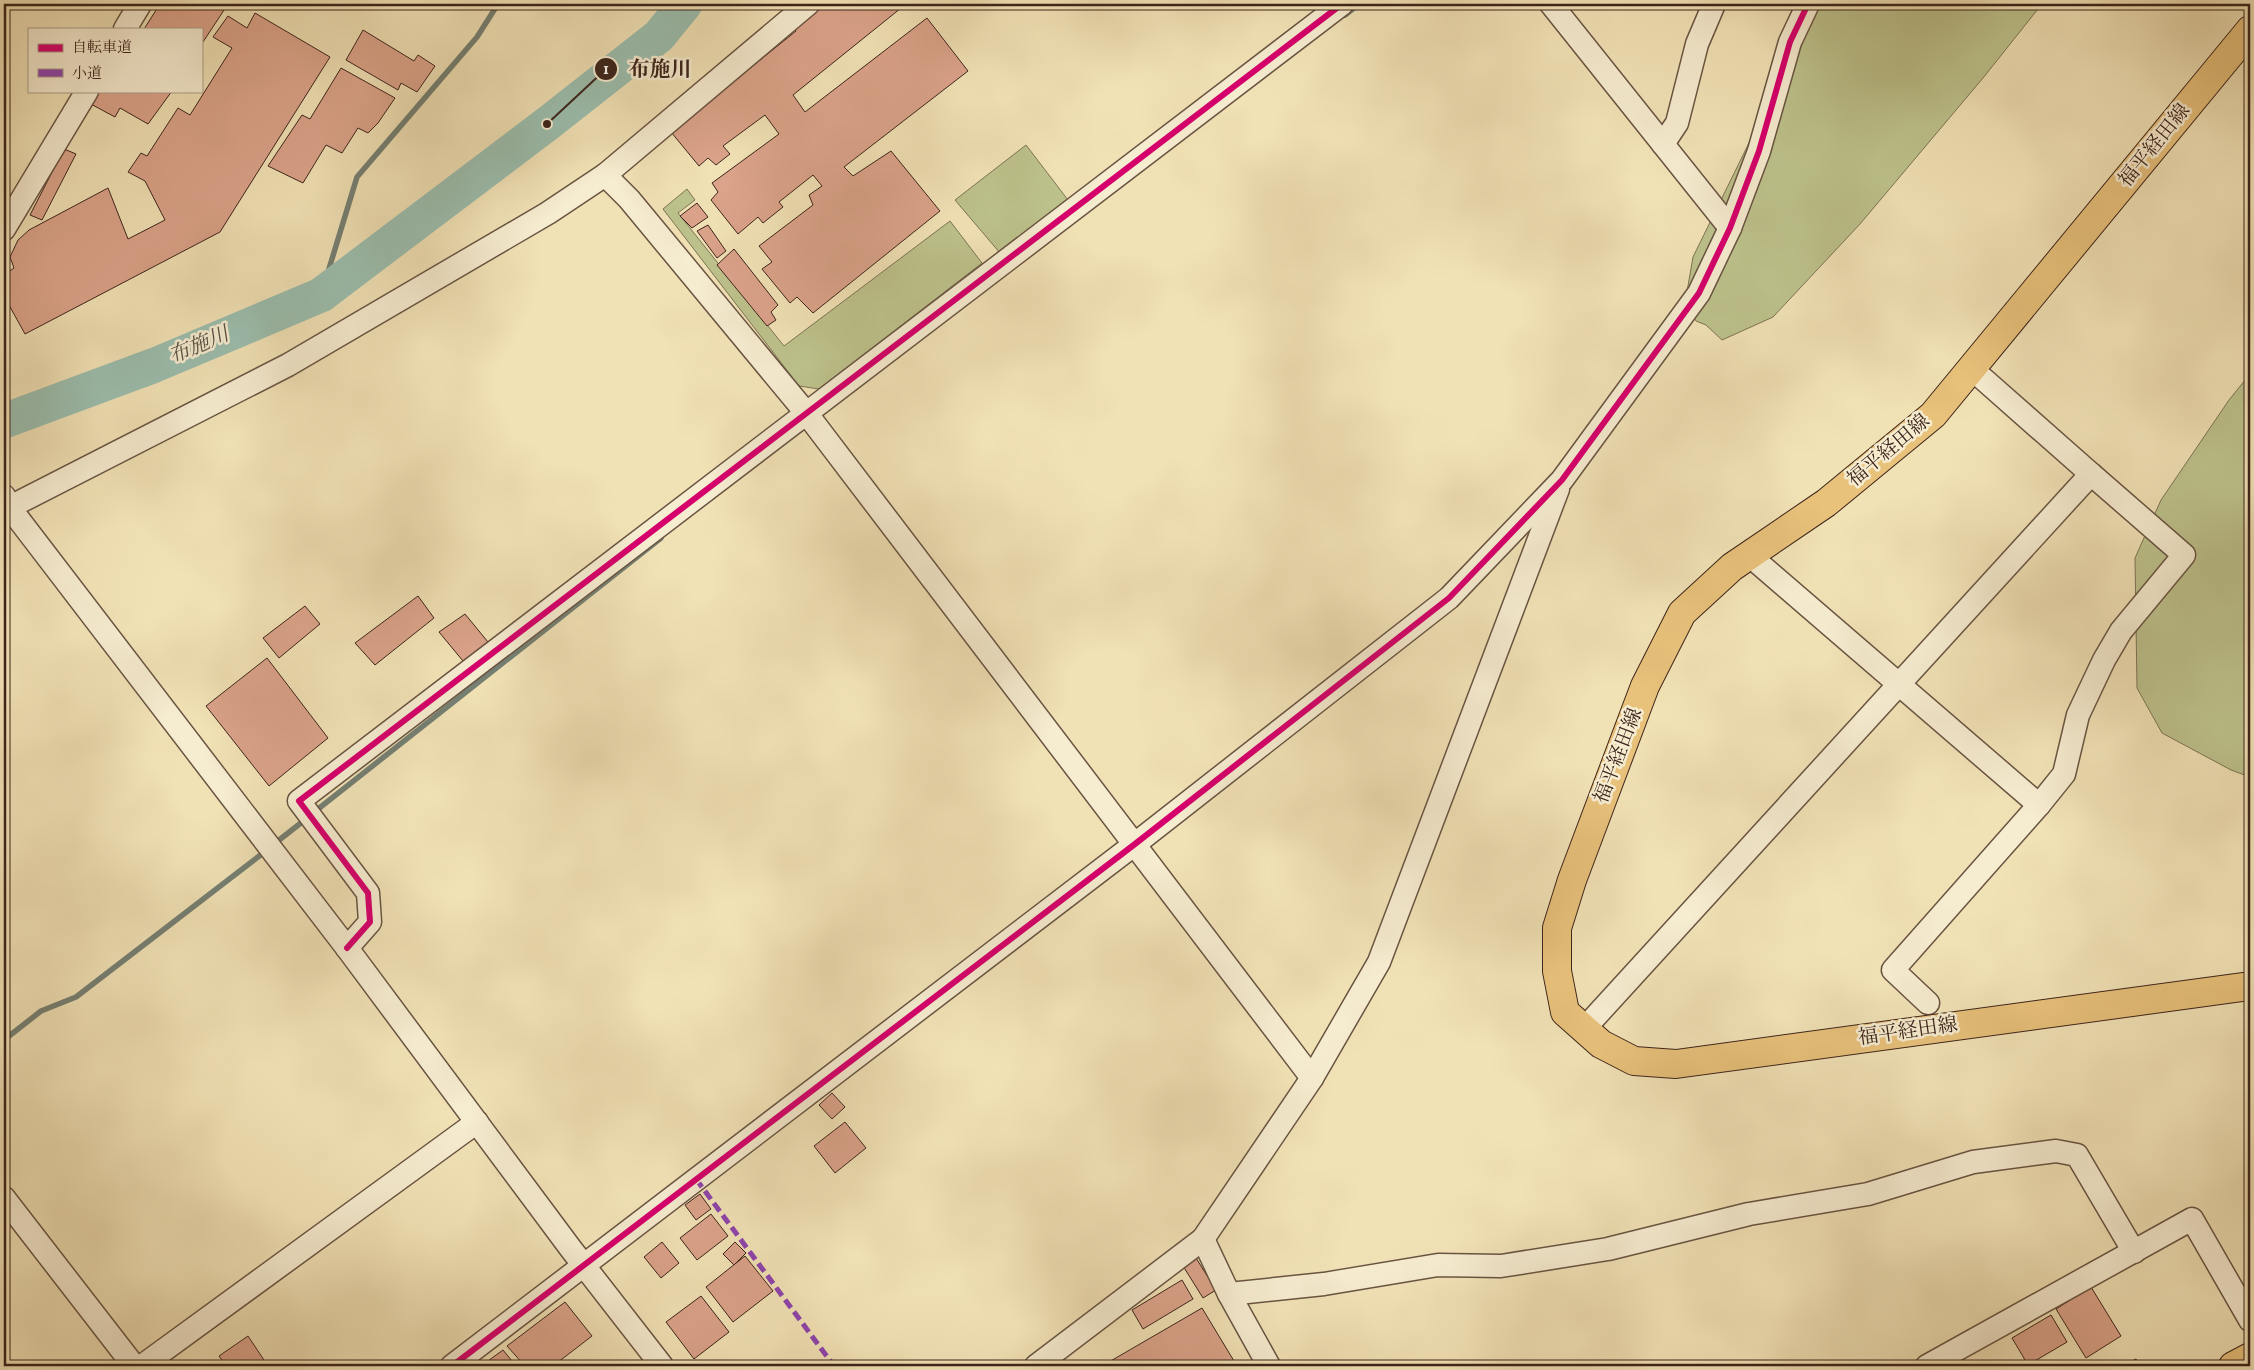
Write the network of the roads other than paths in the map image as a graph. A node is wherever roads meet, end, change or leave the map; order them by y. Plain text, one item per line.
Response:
1 (140, 4) edge
2 (808, 4) edge
3 (1342, 4) edge
4 (1552, 4) edge
5 (1714, 4) edge
6 (1808, 4) edge
7 (126, 28) edge
8 (2250, 30) edge
9 (86, 92) edge
10 (1663, 144) junction
11 (605, 175) junction
12 (1730, 228) junction
13 (4, 229) edge
14 (1972, 369) junction
15 (807, 414) junction
16 (2091, 474) junction
17 (1562, 480) junction
18 (6, 503) edge
19 (1749, 554) junction
20 (1900, 685) junction
21 (2039, 805) junction
22 (1135, 844) junction
23 (347, 948) junction
24 (2250, 986) edge
25 (1928, 1003) dead end
26 (1584, 1029) junction
27 (1312, 1078) junction
28 (477, 1122) junction
29 (4, 1198) edge
30 (1203, 1238) junction
31 (2134, 1252) junction
32 (583, 1264) junction
33 (1229, 1294) junction
34 (2250, 1320) edge
35 (2250, 1357) edge
36 (134, 1366) edge
37 (142, 1366) edge
38 (452, 1366) edge
39 (662, 1366) edge
40 (1036, 1366) edge
41 (1269, 1366) edge
42 (1927, 1366) edge
43 (2234, 1366) edge

1 - 7 street
2 - 11 street
3 - 15 street
4 - 10 street
5 - 10 street
6 - 12 street
8 - 14 main road, 福平経田線
9 - 13 street
10 - 12 street
11 - 15 street
11 - 18 street
12 - 17 street
14 - 16 street
14 - 19 main road, 福平経田線
15 - 22 street
15 - 23 street
16 - 20 street
16 - 21 street
17 - 22 street
17 - 27 street
18 - 23 street
19 - 20 street
19 - 26 main road, 福平経田線
20 - 21 street
20 - 26 street
21 - 25 street
22 - 27 street
22 - 32 street
23 - 28 street
24 - 26 main road, 福平経田線
27 - 30 street
28 - 32 street
28 - 37 street
29 - 36 street
30 - 33 street
30 - 40 street
31 - 33 street
31 - 34 street
31 - 42 street
32 - 38 street
32 - 39 street
33 - 41 street
35 - 43 main road

